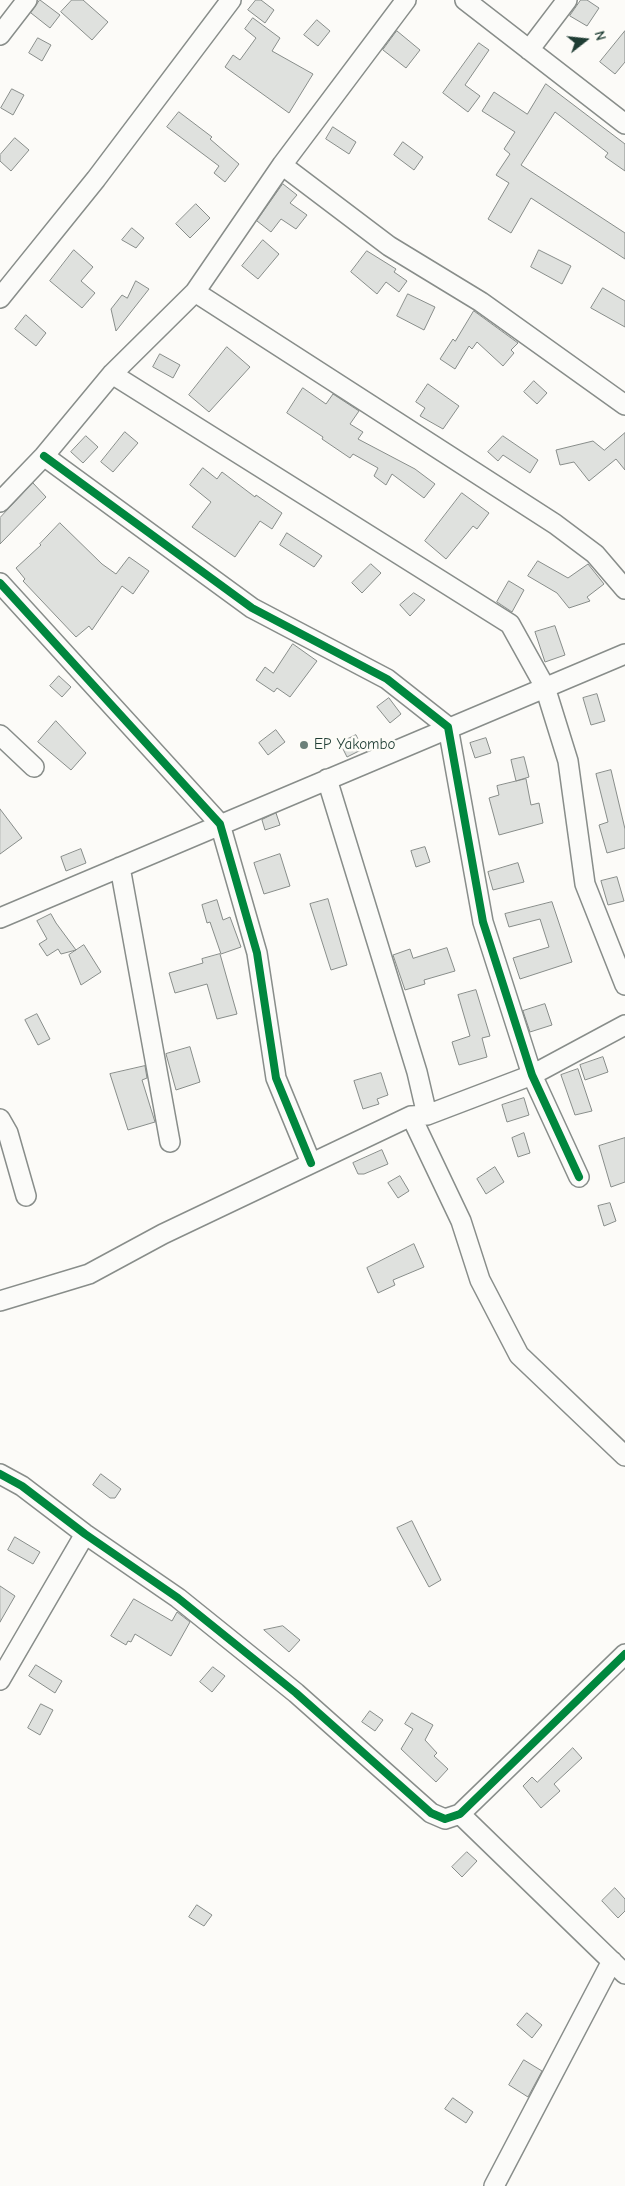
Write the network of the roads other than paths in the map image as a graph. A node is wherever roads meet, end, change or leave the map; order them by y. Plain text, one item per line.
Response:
1 (27, 0) edge
2 (232, 0) edge
3 (406, 0) edge
4 (465, 0) edge
5 (566, 0) edge
6 (0, 35) edge
7 (529, 50) junction
8 (625, 124) edge
9 (282, 165) junction
10 (195, 292) junction
11 (0, 298) edge
12 (112, 374) junction
13 (625, 406) edge
14 (44, 456) junction
15 (0, 502) edge
16 (0, 583) edge
17 (625, 589) edge
18 (625, 654) edge
19 (545, 687) junction
20 (448, 727) junction
21 (0, 735) edge
22 (34, 767) dead end
23 (327, 778) junction
24 (220, 824) junction
25 (120, 867) junction
26 (3, 911) edge
27 (625, 985) edge
28 (625, 1025) edge
29 (532, 1075) junction
30 (419, 1116) junction
31 (0, 1119) edge
32 (170, 1142) dead end
33 (311, 1163) junction
34 (579, 1177) dead end
35 (26, 1196) dead end
36 (0, 1301) edge
37 (625, 1456) edge
38 (0, 1474) edge
39 (85, 1534) junction
40 (625, 1654) edge
41 (0, 1680) edge
42 (460, 1814) junction
43 (618, 1968) edge
44 (494, 2186) edge

1 - 6 street
2 - 11 street
3 - 9 street
4 - 7 street
5 - 7 street
7 - 8 street
9 - 10 street
9 - 13 street
10 - 12 street
10 - 17 street
12 - 14 street
12 - 19 street
14 - 15 street
14 - 20 street
16 - 24 street
18 - 19 street
19 - 20 street
19 - 27 street
20 - 23 street
20 - 29 street
21 - 22 street
23 - 24 street
23 - 30 street
24 - 25 street
24 - 33 street
25 - 26 street
25 - 32 street
28 - 29 street
29 - 30 street
29 - 34 street
30 - 33 street
30 - 37 street
31 - 35 street
33 - 36 street
38 - 39 street
39 - 41 street
39 - 42 street
40 - 42 street
42 - 43 street
43 - 44 street

